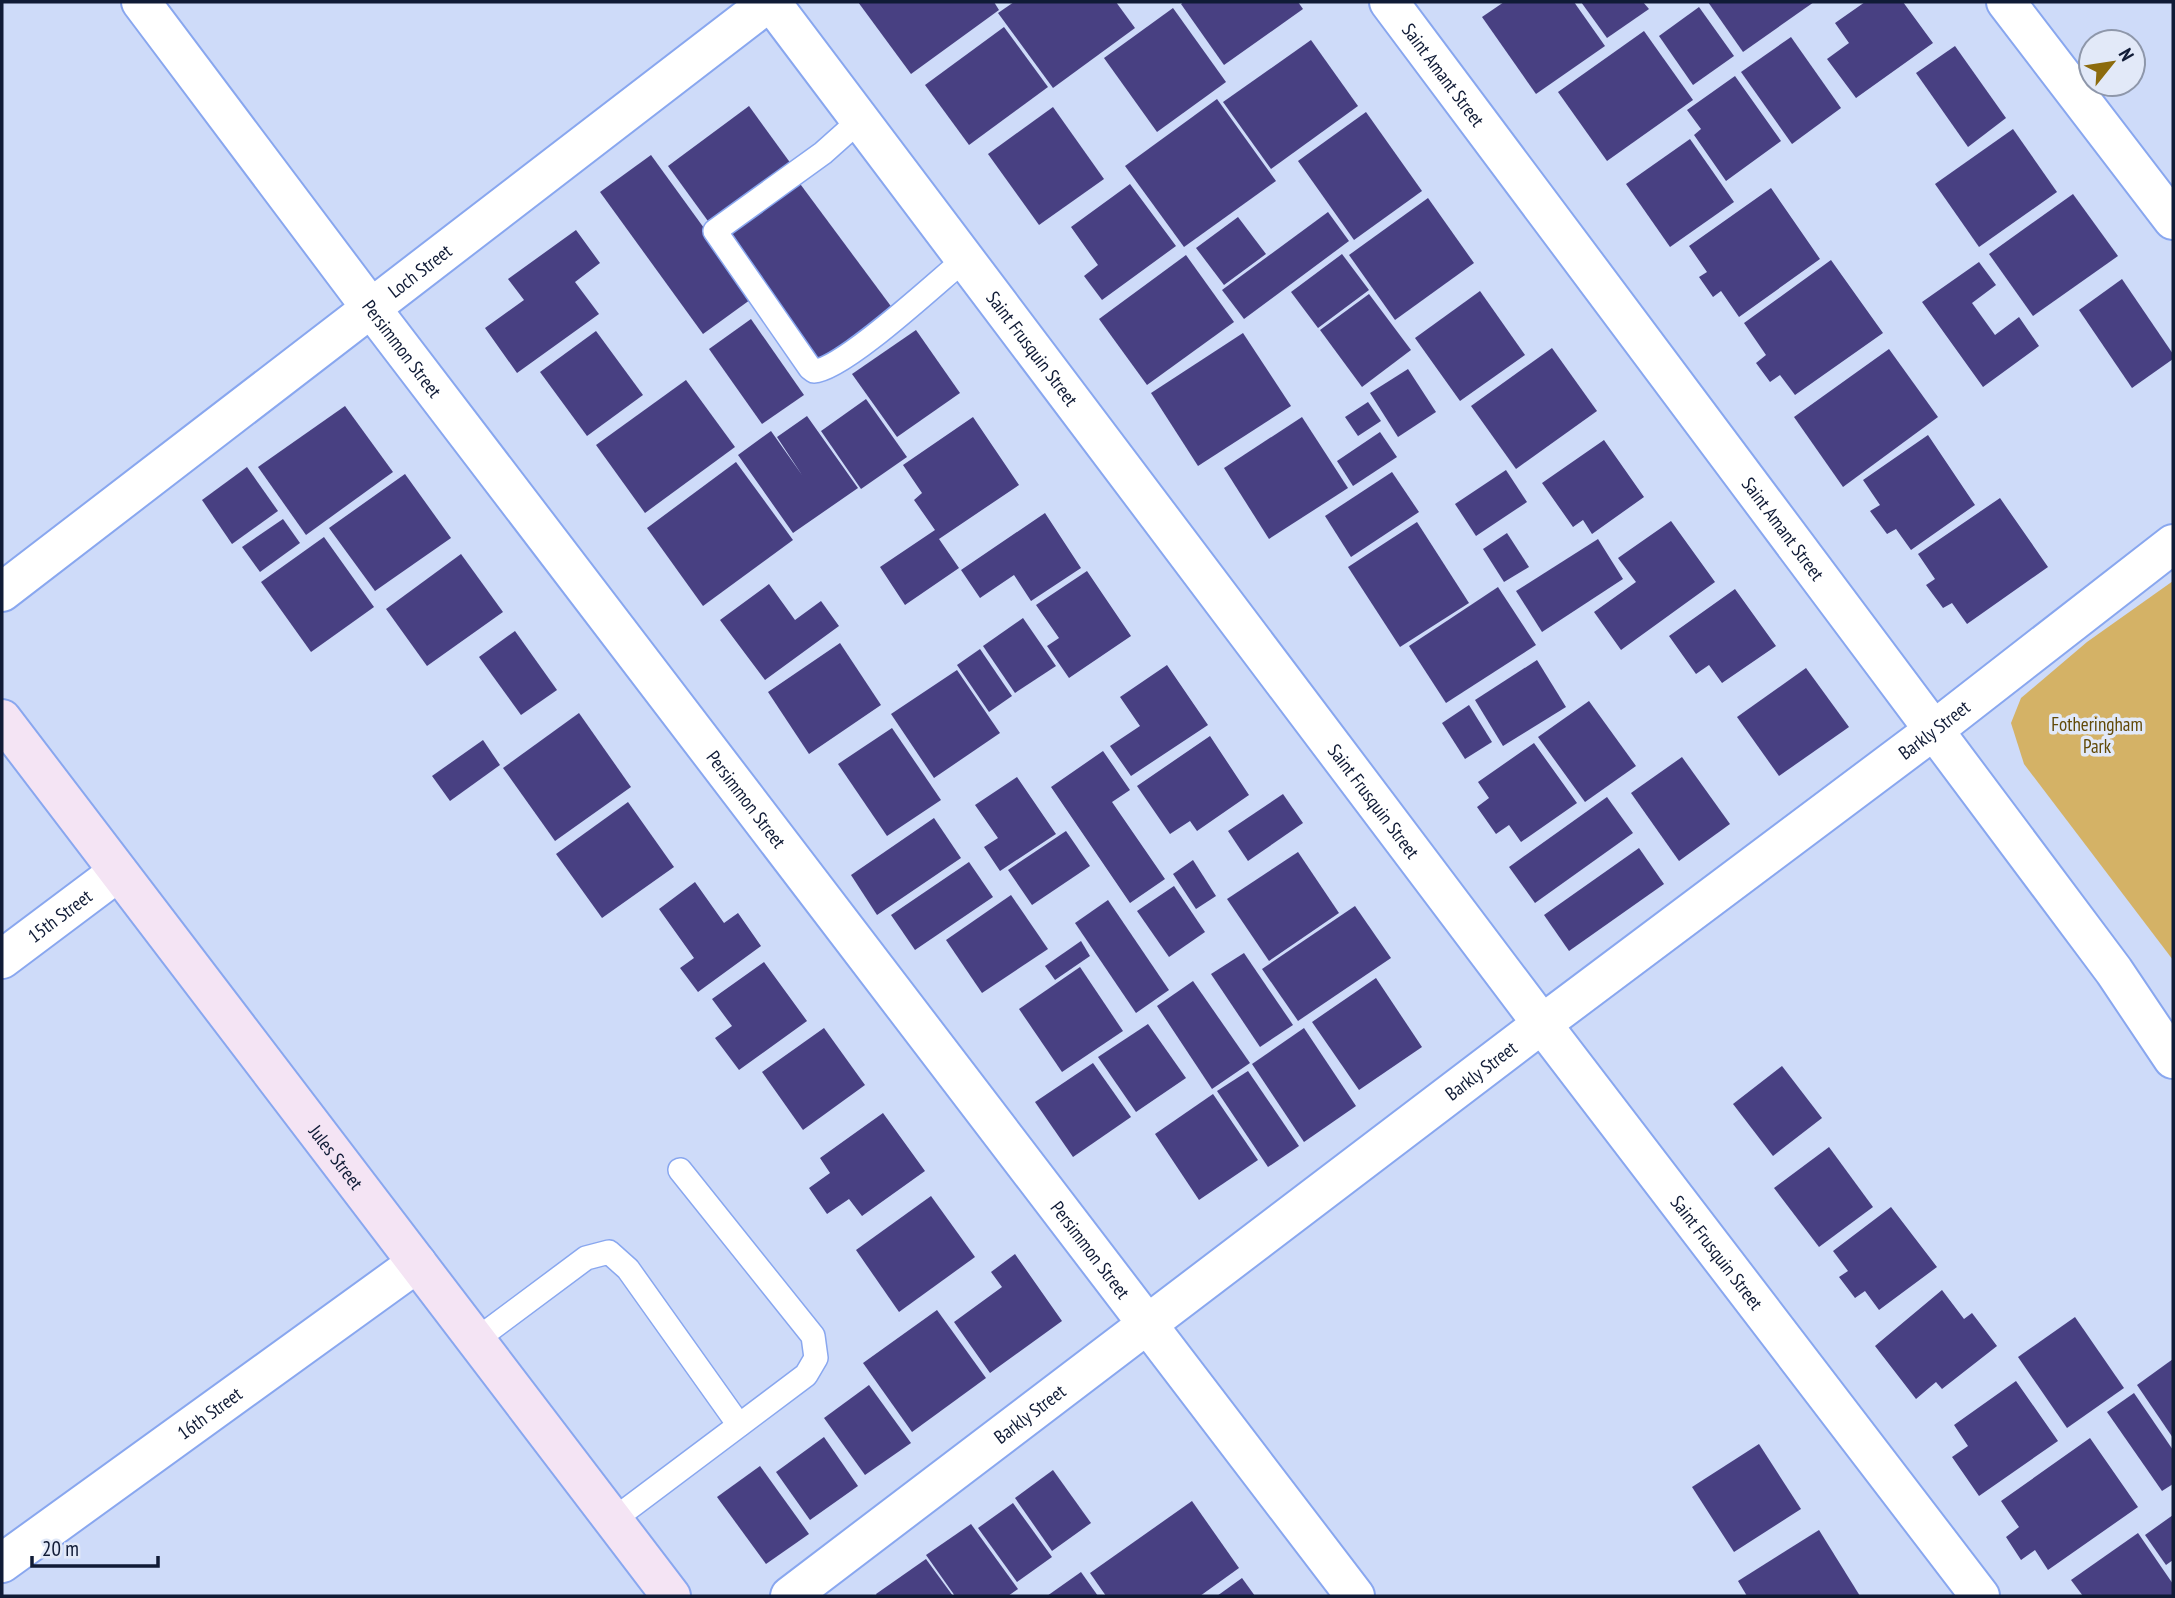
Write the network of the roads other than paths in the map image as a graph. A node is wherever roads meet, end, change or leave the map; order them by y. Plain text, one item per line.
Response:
1 (141, 2) edge
2 (770, 2) edge
3 (1389, 2) edge
4 (2006, 2) edge
5 (860, 120) junction
6 (2173, 220) edge
7 (965, 260) junction
8 (370, 308) junction
9 (2173, 544) edge
10 (2, 592) edge
11 (2, 719) edge
12 (1934, 730) junction
13 (118, 872) junction
14 (2, 959) edge
15 (1542, 1024) junction
16 (2173, 1059) edge
17 (680, 1170) dead end
18 (416, 1263) junction
19 (1148, 1325) junction
20 (476, 1340) junction
21 (739, 1425) junction
22 (613, 1520) junction
23 (2, 1563) edge
24 (671, 1596) edge
25 (790, 1596) edge
26 (1355, 1596) edge
27 (1980, 1596) edge

1 - 8 street, Persimmon Street
2 - 5 street, Saint Frusquin Street
2 - 8 street, Loch Street
3 - 12 street, Saint Amant Street
4 - 6 street
5 - 7 street, Saint Frusquin Street
5 - 7 lane
7 - 15 street, Saint Frusquin Street
8 - 10 street, Loch Street
8 - 19 street, Persimmon Street
9 - 12 street, Barkly Street
11 - 13 main road, Jules Street
12 - 15 street, Barkly Street
12 - 16 street, Saint Amant Street
13 - 14 street, 15th Street
13 - 18 main road, Jules Street
15 - 19 street, Barkly Street
15 - 27 street, Saint Frusquin Street
17 - 21 lane
18 - 20 main road, Jules Street
18 - 23 street, 16th Street
19 - 25 street, Barkly Street
19 - 26 street, Persimmon Street
20 - 21 lane
20 - 22 main road, Jules Street
21 - 22 lane
22 - 24 main road, Jules Street

